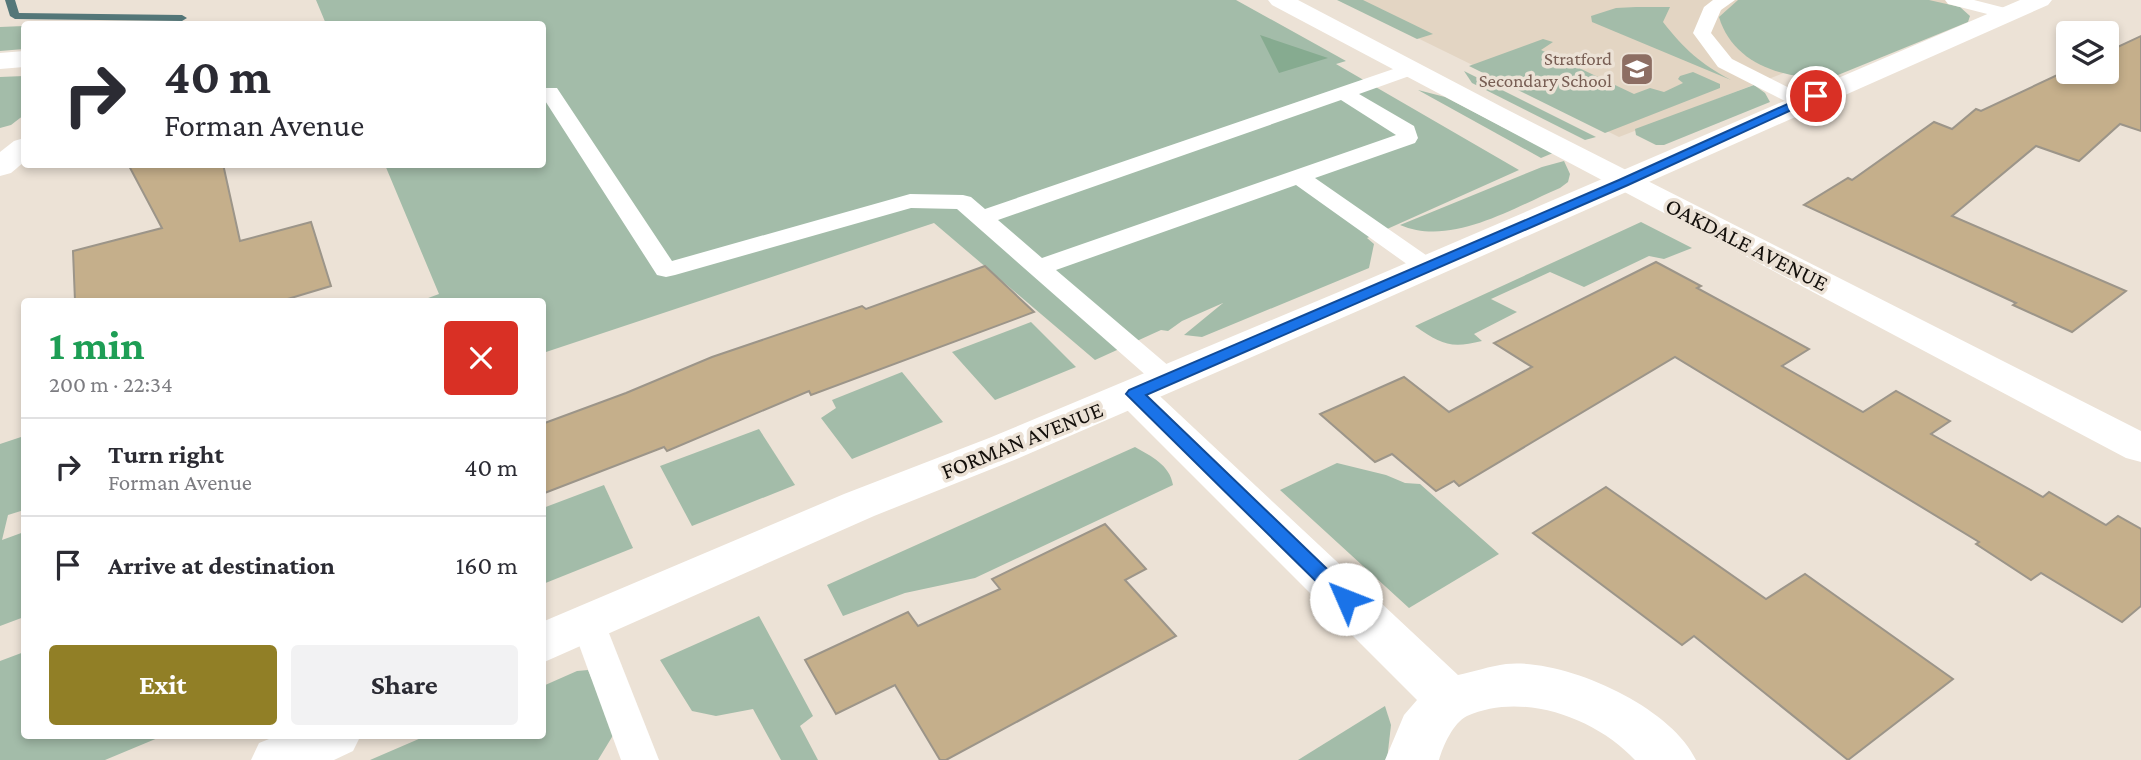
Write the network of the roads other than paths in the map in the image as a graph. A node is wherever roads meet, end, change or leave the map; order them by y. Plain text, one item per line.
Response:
1 (1280, 0) edge
2 (1726, 0) edge
3 (1954, 0) edge
4 (2040, 0) edge
5 (2007, 14) junction
6 (21, 59) edge
7 (0, 61) edge
8 (1408, 70) junction
9 (550, 92) dead end
10 (1342, 92) junction
11 (1802, 102) junction
12 (21, 150) edge
13 (0, 167) edge
14 (1298, 176) junction
15 (1623, 183) junction
16 (983, 217) junction
17 (1040, 267) junction
18 (1427, 267) junction
19 (1151, 386) junction
20 (2141, 448) edge
21 (588, 623) junction
22 (546, 641) edge
23 (1448, 699) junction
24 (326, 739) edge
25 (278, 760) edge
26 (640, 760) edge
27 (1412, 760) edge
28 (1669, 760) edge

1 - 8 street, OAKDALE AVENUE
2 - 11 lane
3 - 5 lane
4 - 5 street, FORMAN AVENUE
5 - 11 street, FORMAN AVENUE
6 - 7 street
8 - 10 lane
8 - 15 street, OAKDALE AVENUE
9 - 16 lane
10 - 14 lane
10 - 16 lane
11 - 15 street, FORMAN AVENUE
12 - 13 street
14 - 17 lane
14 - 18 lane
15 - 18 street, FORMAN AVENUE
15 - 20 street, OAKDALE AVENUE
16 - 17 lane
17 - 19 lane
18 - 19 street, FORMAN AVENUE
19 - 21 street, FORMAN AVENUE
19 - 23 street
21 - 22 street, FORMAN AVENUE
21 - 26 lane
23 - 27 street
23 - 28 street
24 - 25 street

